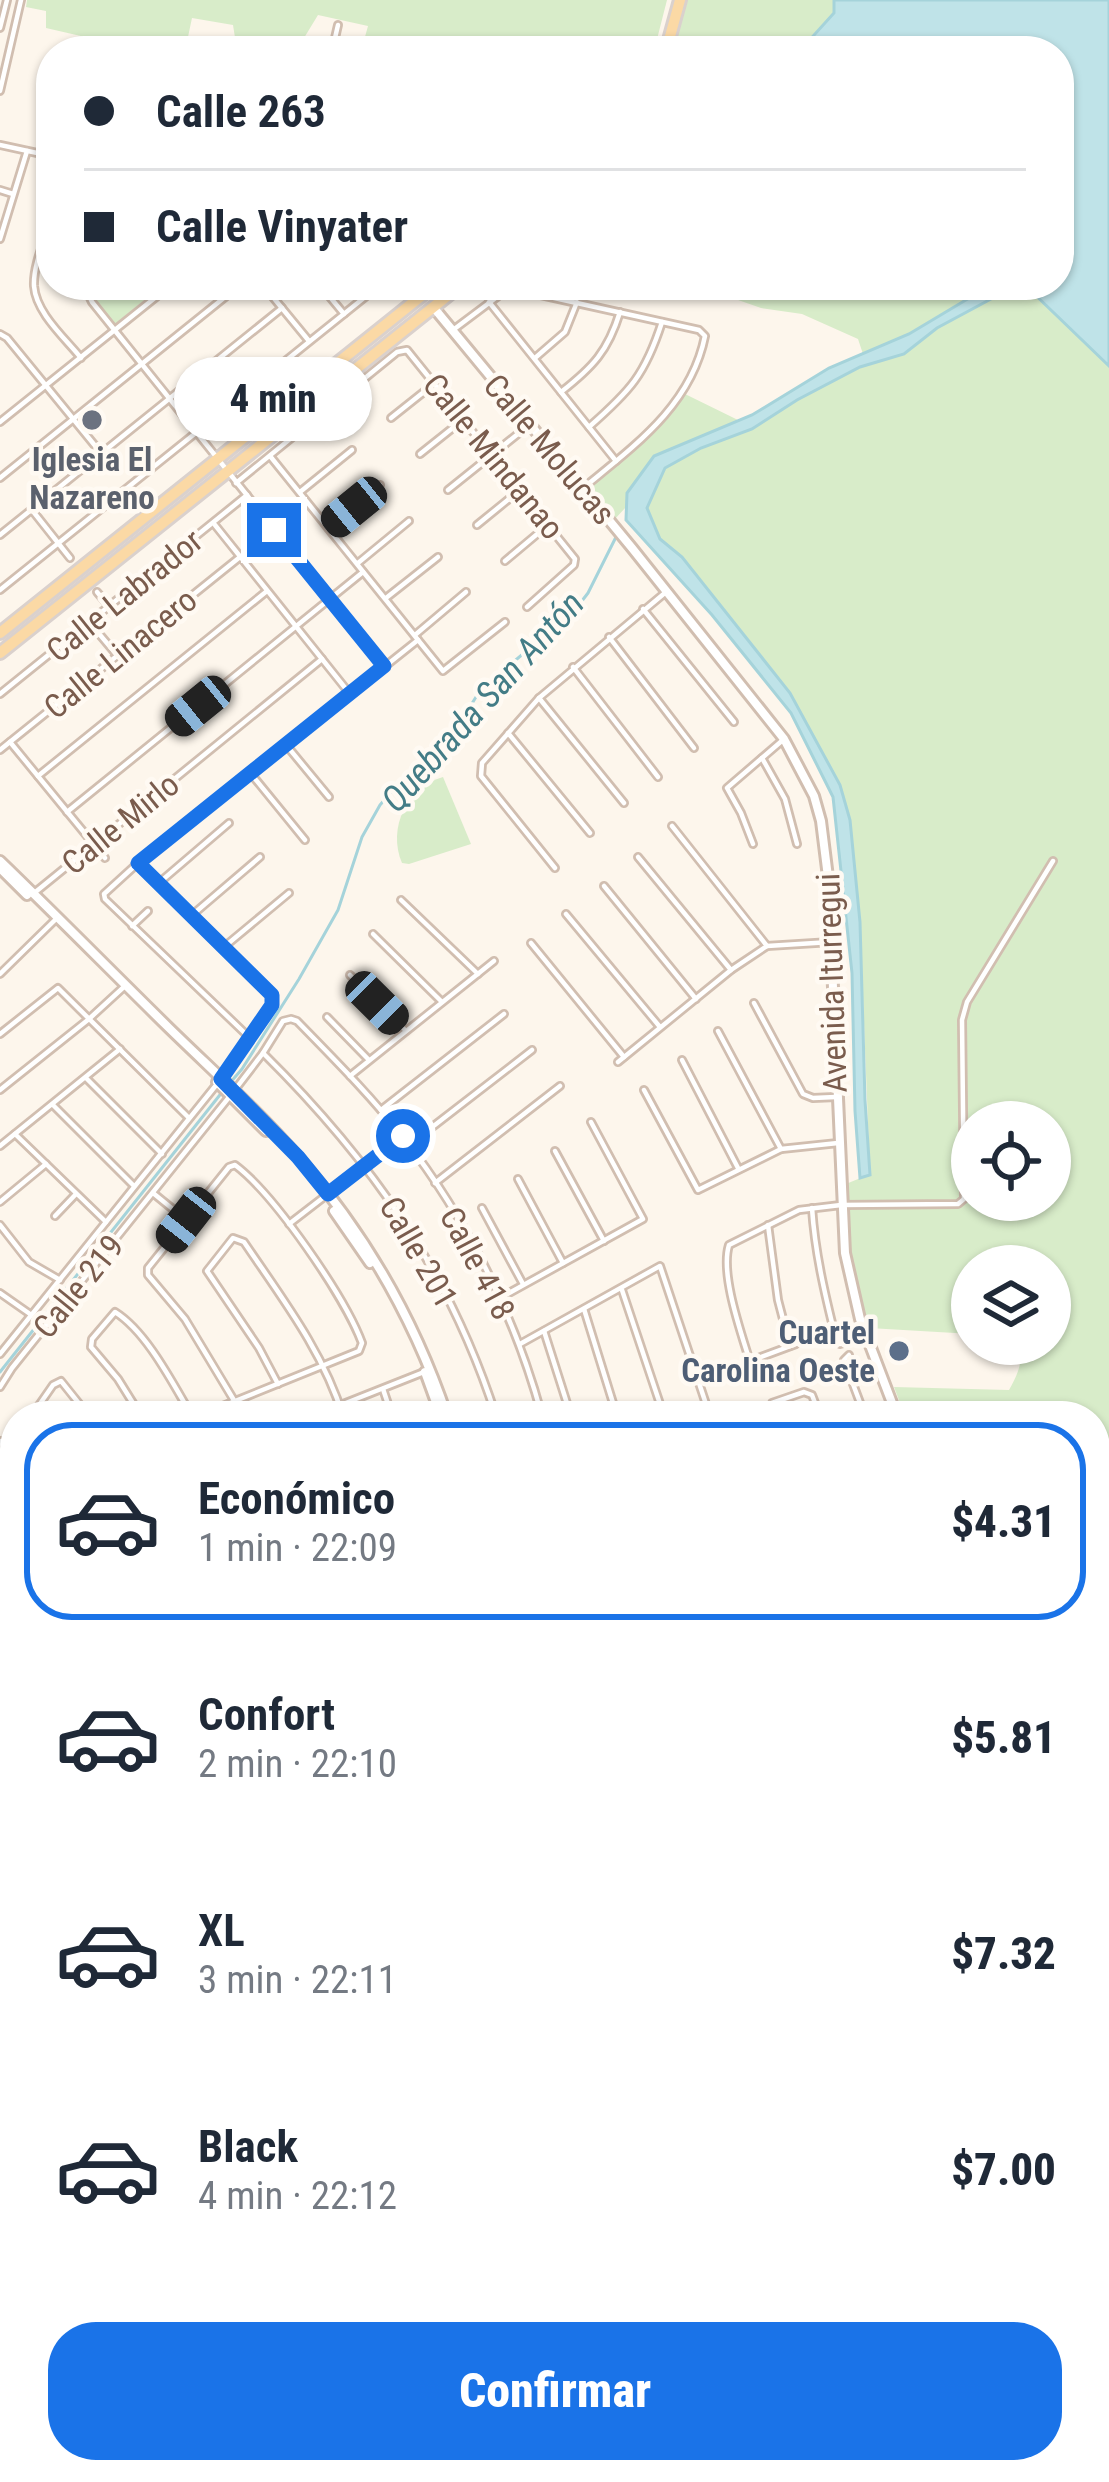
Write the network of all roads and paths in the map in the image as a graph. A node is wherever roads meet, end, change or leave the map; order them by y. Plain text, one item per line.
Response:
1 (7, 0) edge
2 (21, 0) edge
3 (678, 0) edge
4 (338, 25) dead end
5 (0, 28) edge
6 (336, 36) edge
7 (667, 36) edge
8 (0, 92) edge
9 (0, 145) edge
10 (27, 151) junction
11 (36, 153) edge
12 (0, 190) edge
13 (13, 194) junction
14 (0, 238) edge
15 (38, 300) edge
16 (91, 300) edge
17 (152, 300) edge
18 (221, 300) edge
19 (275, 300) edge
20 (332, 300) edge
21 (361, 300) edge
22 (416, 300) edge
23 (434, 300) edge
24 (443, 300) edge
25 (492, 300) edge
26 (567, 300) edge
27 (489, 302) junction
28 (577, 302) junction
29 (282, 308) junction
30 (434, 308) junction
31 (404, 309) junction
32 (620, 312) junction
33 (344, 314) junction
34 (662, 322) junction
35 (114, 330) junction
36 (453, 331) junction
37 (0, 334) edge
38 (310, 342) junction
39 (81, 358) junction
40 (535, 358) junction
41 (142, 364) junction
42 (435, 383) junction
43 (46, 385) junction
44 (561, 392) junction
45 (169, 398) junction
46 (392, 418) dead end
47 (74, 419) junction
48 (464, 419) junction
49 (0, 422) edge
50 (529, 425) junction
51 (589, 427) junction
52 (196, 433) junction
53 (352, 450) dead end
54 (101, 453) junction
55 (420, 454) dead end
56 (492, 454) junction
57 (270, 457) junction
58 (217, 458) junction
59 (616, 461) junction
60 (227, 471) junction
61 (0, 478) edge
62 (236, 482) junction
63 (380, 485) dead end
64 (582, 488) junction
65 (448, 490) dead end
66 (520, 490) junction
67 (299, 493) junction
68 (247, 495) junction
69 (32, 510) junction
70 (409, 521) dead end
71 (213, 523) junction
72 (477, 525) dead end
73 (548, 525) junction
74 (328, 528) junction
75 (0, 535) edge
76 (58, 544) junction
77 (240, 557) junction
78 (438, 557) dead end
79 (70, 558) dead end
80 (506, 561) dead end
81 (357, 564) junction
82 (363, 572) junction
83 (0, 590) edge
84 (268, 591) junction
85 (97, 592) dead end
86 (466, 592) dead end
87 (666, 592) junction
88 (330, 599) junction
89 (385, 599) junction
90 (109, 606) junction
91 (527, 607) dead end
92 (643, 609) junction
93 (90, 622) junction
94 (505, 622) dead end
95 (296, 626) junction
96 (0, 633) edge
97 (416, 638) junction
98 (609, 638) junction
99 (0, 652) edge
100 (117, 656) junction
101 (322, 659) junction
102 (384, 666) junction
103 (573, 667) junction
104 (0, 694) edge
105 (350, 694) junction
106 (538, 698) junction
107 (734, 722) dead end
108 (508, 733) junction
109 (784, 739) junction
110 (10, 742) junction
111 (286, 745) junction
112 (694, 748) dead end
113 (0, 750) edge
114 (762, 758) junction
115 (250, 773) junction
116 (38, 776) junction
117 (658, 777) dead end
118 (329, 797) dead end
119 (624, 803) dead end
120 (67, 812) junction
121 (229, 824) dead end
122 (672, 826) dead end
123 (590, 833) dead end
124 (305, 840) dead end
125 (753, 844) dead end
126 (797, 844) dead end
127 (94, 845) junction
128 (260, 857) dead end
129 (638, 857) dead end
130 (105, 859) dead end
131 (1052, 861) dead end
132 (138, 863) junction
133 (0, 865) edge
134 (554, 868) dead end
135 (158, 884) junction
136 (604, 886) dead end
137 (289, 893) dead end
138 (31, 895) junction
139 (401, 900) dead end
140 (148, 911) dead end
141 (566, 914) dead end
142 (191, 916) junction
143 (56, 920) junction
144 (132, 926) junction
145 (373, 934) dead end
146 (831, 942) junction
147 (531, 943) dead end
148 (767, 946) junction
149 (224, 948) junction
150 (494, 962) dead end
151 (731, 970) junction
152 (0, 974) edge
153 (478, 974) junction
154 (350, 975) dead end
155 (124, 987) junction
156 (696, 999) junction
157 (442, 1002) junction
158 (754, 1003) dead end
159 (504, 1014) dead end
160 (327, 1017) dead end
161 (89, 1019) junction
162 (291, 1019) joint
163 (660, 1027) junction
164 (405, 1030) junction
165 (718, 1031) dead end
166 (0, 1034) edge
167 (251, 1039) junction
168 (120, 1049) junction
169 (532, 1050) dead end
170 (263, 1053) junction
171 (368, 1059) junction
172 (682, 1060) dead end
173 (350, 1076) junction
174 (86, 1078) junction
175 (219, 1081) junction
176 (560, 1086) dead end
177 (0, 1090) edge
178 (644, 1090) dead end
179 (232, 1094) junction
180 (836, 1097) junction
181 (53, 1105) junction
182 (381, 1110) junction
183 (190, 1119) junction
184 (591, 1122) dead end
185 (15, 1134) junction
186 (403, 1136) junction
187 (838, 1144) junction
188 (409, 1145) junction
189 (0, 1146) edge
190 (781, 1149) junction
191 (555, 1151) dead end
192 (162, 1154) junction
193 (46, 1165) junction
194 (366, 1165) junction
195 (738, 1168) junction
196 (518, 1179) dead end
197 (435, 1183) junction
198 (135, 1187) junction
199 (152, 1192) junction
200 (76, 1194) junction
201 (326, 1195) junction
202 (0, 1202) edge
203 (841, 1205) junction
204 (482, 1208) dead end
205 (812, 1208) junction
206 (55, 1216) dead end
207 (186, 1220) junction
208 (106, 1222) junction
209 (289, 1224) junction
210 (0, 1225) edge
211 (768, 1225) junction
212 (604, 1241) junction
213 (563, 1262) junction
214 (60, 1280) junction
215 (523, 1284) junction
216 (622, 1288) junction
217 (0, 1293) edge
218 (500, 1298) junction
219 (584, 1309) junction
220 (32, 1315) junction
221 (544, 1331) junction
222 (0, 1342) edge
223 (844, 1343) dead end
224 (9, 1344) junction
225 (519, 1344) junction
226 (0, 1354) edge
227 (849, 1355) dead end
228 (323, 1364) junction
229 (427, 1371) junction
230 (278, 1384) junction
231 (0, 1387) edge
232 (383, 1389) junction
233 (43, 1401) edge
234 (78, 1401) edge
235 (132, 1401) edge
236 (185, 1401) edge
237 (234, 1401) edge
238 (237, 1401) edge
239 (338, 1401) edge
240 (353, 1401) edge
241 (387, 1401) edge
242 (438, 1401) edge
243 (491, 1401) edge
244 (537, 1401) edge
245 (566, 1401) edge
246 (612, 1401) edge
247 (659, 1401) edge
248 (708, 1401) edge
249 (779, 1401) edge
250 (813, 1401) edge
251 (859, 1401) edge
252 (891, 1401) edge

1 - 5 street
2 - 8 street
3 - 7 main road
4 - 6 street
9 - 10 street
10 - 11 street
10 - 13 street
12 - 13 street
13 - 14 street
15 - 39 street
16 - 35 street
17 - 35 street
18 - 41 street
19 - 29 street
20 - 33 street
21 - 33 street
22 - 31 main road
23 - 30 street
24 - 30 main road
25 - 27 street
26 - 28 street
27 - 36 street
27 - 40 street
28 - 32 street
28 - 40 street
29 - 38 street
29 - 45 street
30 - 31 street
30 - 36 street, Calle Molucas
30 - 60 main road
31 - 58 main road
32 - 34 street
32 - 44 street
33 - 38 street
34 - 51 street
34 - 59 street
35 - 39 street
35 - 41 street
36 - 50 street, Calle Molucas
37 - 43 street
38 - 52 street
39 - 43 street
40 - 44 street
41 - 45 street
41 - 47 street
42 - 46 street
42 - 48 street, Calle Mindanao
42 - 57 street, Calle Mindanao
43 - 47 street
43 - 49 street
44 - 51 street
45 - 52 street
45 - 54 street
47 - 54 street
47 - 61 street
48 - 55 street
48 - 56 street, Calle Mindanao
50 - 56 street
50 - 64 street, Calle Molucas
51 - 59 street
52 - 58 street
52 - 76 street
53 - 67 street
54 - 69 street
56 - 65 street
56 - 66 street, Calle Mindanao
57 - 62 street
57 - 67 street
58 - 60 street
58 - 96 main road
59 - 64 street
60 - 62 street
60 - 99 main road
62 - 68 street
63 - 74 street
64 - 87 street, Calle Molucas
66 - 72 street
66 - 73 street, Calle Mindanao
67 - 74 street
68 - 71 street, Calle Labrador
68 - 88 street
69 - 75 street
69 - 76 street
70 - 81 street
71 - 77 street
71 - 90 street, Calle Labrador
73 - 80 street
73 - 91 street, Calle Mindanao
74 - 81 street
76 - 79 street
76 - 83 street
77 - 84 street
77 - 100 street, Calle Linacero
78 - 89 street
81 - 82 street
82 - 88 street
82 - 89 street
84 - 95 street
84 - 116 street
85 - 90 street
86 - 97 street
87 - 92 street
87 - 109 street, Avenida Iturregui
88 - 95 street
88 - 102 street
89 - 97 street
90 - 93 street, Calle Labrador
92 - 98 street
92 - 107 street
93 - 100 street
93 - 104 street, Calle Labrador
94 - 97 street
95 - 101 street
95 - 120 street
97 - 102 street
98 - 103 street
98 - 112 street
100 - 110 street, Calle Linacero
101 - 105 street
101 - 127 street, Calle Mirlo
102 - 105 street
103 - 106 street
103 - 117 street
105 - 111 street
106 - 108 street
106 - 119 street
108 - 123 street
108 - 134 street
109 - 114 street
109 - 146 street, Avenida Iturregui
110 - 113 street, Calle Linacero
110 - 116 street
111 - 115 street
111 - 118 street
114 - 125 street
114 - 126 street
115 - 124 street
115 - 132 street
116 - 120 street
120 - 127 street
121 - 135 street
122 - 148 street
127 - 130 street
127 - 138 street, Calle Mirlo
128 - 142 street
129 - 151 street
131 - 203 street
132 - 135 street
132 - 144 street
133 - 138 street
135 - 142 street
136 - 156 street
137 - 149 street
138 - 143 street
139 - 153 street
140 - 144 street
141 - 163 street
142 - 149 street
143 - 152 street
143 - 155 street
144 - 167 street
145 - 157 street
146 - 148 street
146 - 180 street, Avenida Iturregui
147 - 163 street
148 - 151 street
149 - 167 street
150 - 153 street
151 - 156 street
153 - 157 street
154 - 164 street
155 - 161 street
155 - 175 street
156 - 163 street
157 - 164 street
158 - 180 street
159 - 182 street
160 - 171 street
161 - 166 street
161 - 168 street
161 - 177 street
162 - 170 street, Calle 219
162 - 173 street, Calle 418
164 - 171 street
165 - 190 street
167 - 175 street
168 - 174 street
168 - 183 street
169 - 188 street
170 - 179 street, Calle 219
170 - 194 street, Calle 201
171 - 173 street
172 - 195 street
173 - 182 street, Calle 418
174 - 181 street
174 - 192 street
175 - 179 street
175 - 183 street
176 - 197 street
178 - 195 street
179 - 199 street, Calle 219
179 - 201 street
180 - 187 street, Avenida Iturregui
181 - 185 street
181 - 198 street
182 - 186 street, Calle 418
183 - 192 street
184 - 212 street
185 - 189 street
185 - 193 street
186 - 188 street, Calle 418
186 - 194 street
187 - 190 street
187 - 203 street, Avenida Iturregui
188 - 197 street, Calle 418
190 - 195 street
191 - 212 street
192 - 198 street
193 - 200 street
193 - 202 street
194 - 201 street
194 - 243 street, Calle 201
196 - 213 street
197 - 218 street, Calle 418
198 - 208 street
199 - 207 street
199 - 231 street, Calle 219
200 - 206 street
200 - 208 street
201 - 209 street
201 - 229 street
203 - 205 street
203 - 252 street, Avenida Iturregui
204 - 215 street
205 - 211 street
205 - 223 street
207 - 209 street
207 - 237 street
208 - 214 street
209 - 228 street
210 - 214 street
211 - 211 street
212 - 213 street
213 - 215 street
214 - 220 street
215 - 218 street
216 - 219 street
216 - 247 street
216 - 248 street
217 - 220 street
218 - 225 street, Calle 418
219 - 221 street
219 - 246 street
220 - 224 street
221 - 225 street
221 - 245 street
222 - 224 street
224 - 226 street
225 - 244 street, Calle 418
227 - 251 street
228 - 230 street
228 - 230 street
228 - 239 street
229 - 232 street
229 - 242 street
230 - 238 street
232 - 240 street
232 - 241 street
233 - 234 street
235 - 236 street
249 - 250 street

